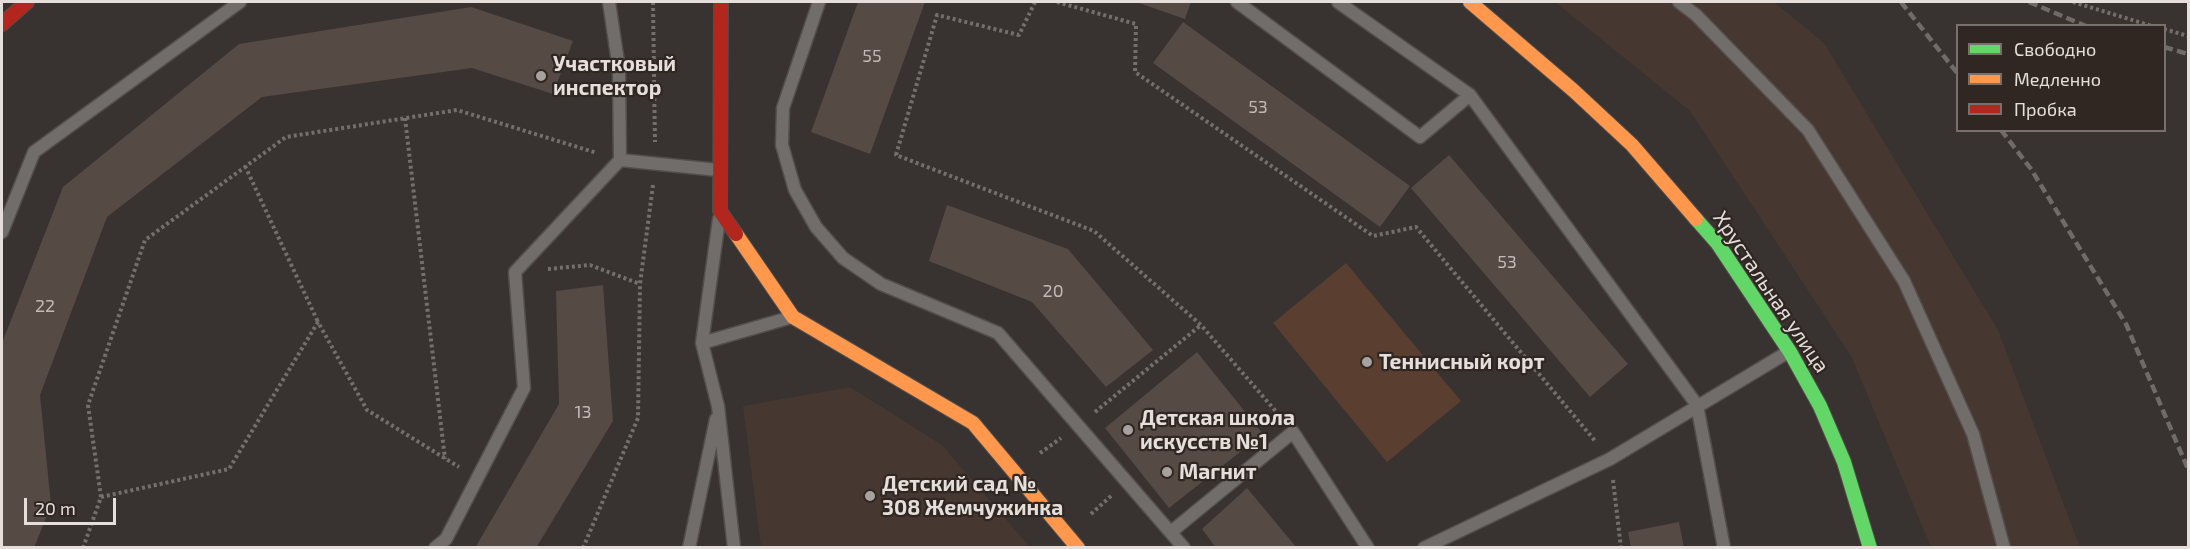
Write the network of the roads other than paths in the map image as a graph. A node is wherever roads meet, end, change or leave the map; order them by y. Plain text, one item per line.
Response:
1 (27, 2) edge
2 (240, 2) edge
3 (596, 2) edge
4 (721, 2) edge
5 (819, 2) edge
6 (1237, 2) edge
7 (1338, 2) edge
8 (1470, 2) edge
9 (1679, 2) edge
10 (609, 4) edge
11 (2, 24) edge
12 (1470, 95) junction
13 (620, 160) junction
14 (718, 170) junction
15 (720, 211) junction
16 (2, 232) edge
17 (793, 317) junction
18 (702, 343) junction
19 (1790, 352) junction
20 (1697, 405) junction
21 (718, 406) junction
22 (1171, 532) junction
23 (435, 548) edge
24 (689, 548) edge
25 (734, 548) edge
26 (1078, 548) edge
27 (1184, 548) edge
28 (1368, 548) edge
29 (1424, 548) edge
30 (1724, 548) edge
31 (1870, 548) edge
32 (2004, 548) edge

1 - 11 street
2 - 16 lane
3 - 10 lane
4 - 14 street
5 - 22 lane
6 - 12 lane
7 - 12 lane
8 - 19 street, Хрустальная улица
9 - 32 lane
10 - 13 lane
12 - 20 lane
13 - 14 lane
13 - 23 lane
14 - 15 street
15 - 17 street
15 - 18 lane
17 - 18 lane
17 - 26 street
18 - 21 lane
19 - 20 lane
19 - 31 street, Хрустальная улица
20 - 29 lane
20 - 30 lane
21 - 24 lane
21 - 25 lane
22 - 27 lane
22 - 28 lane

